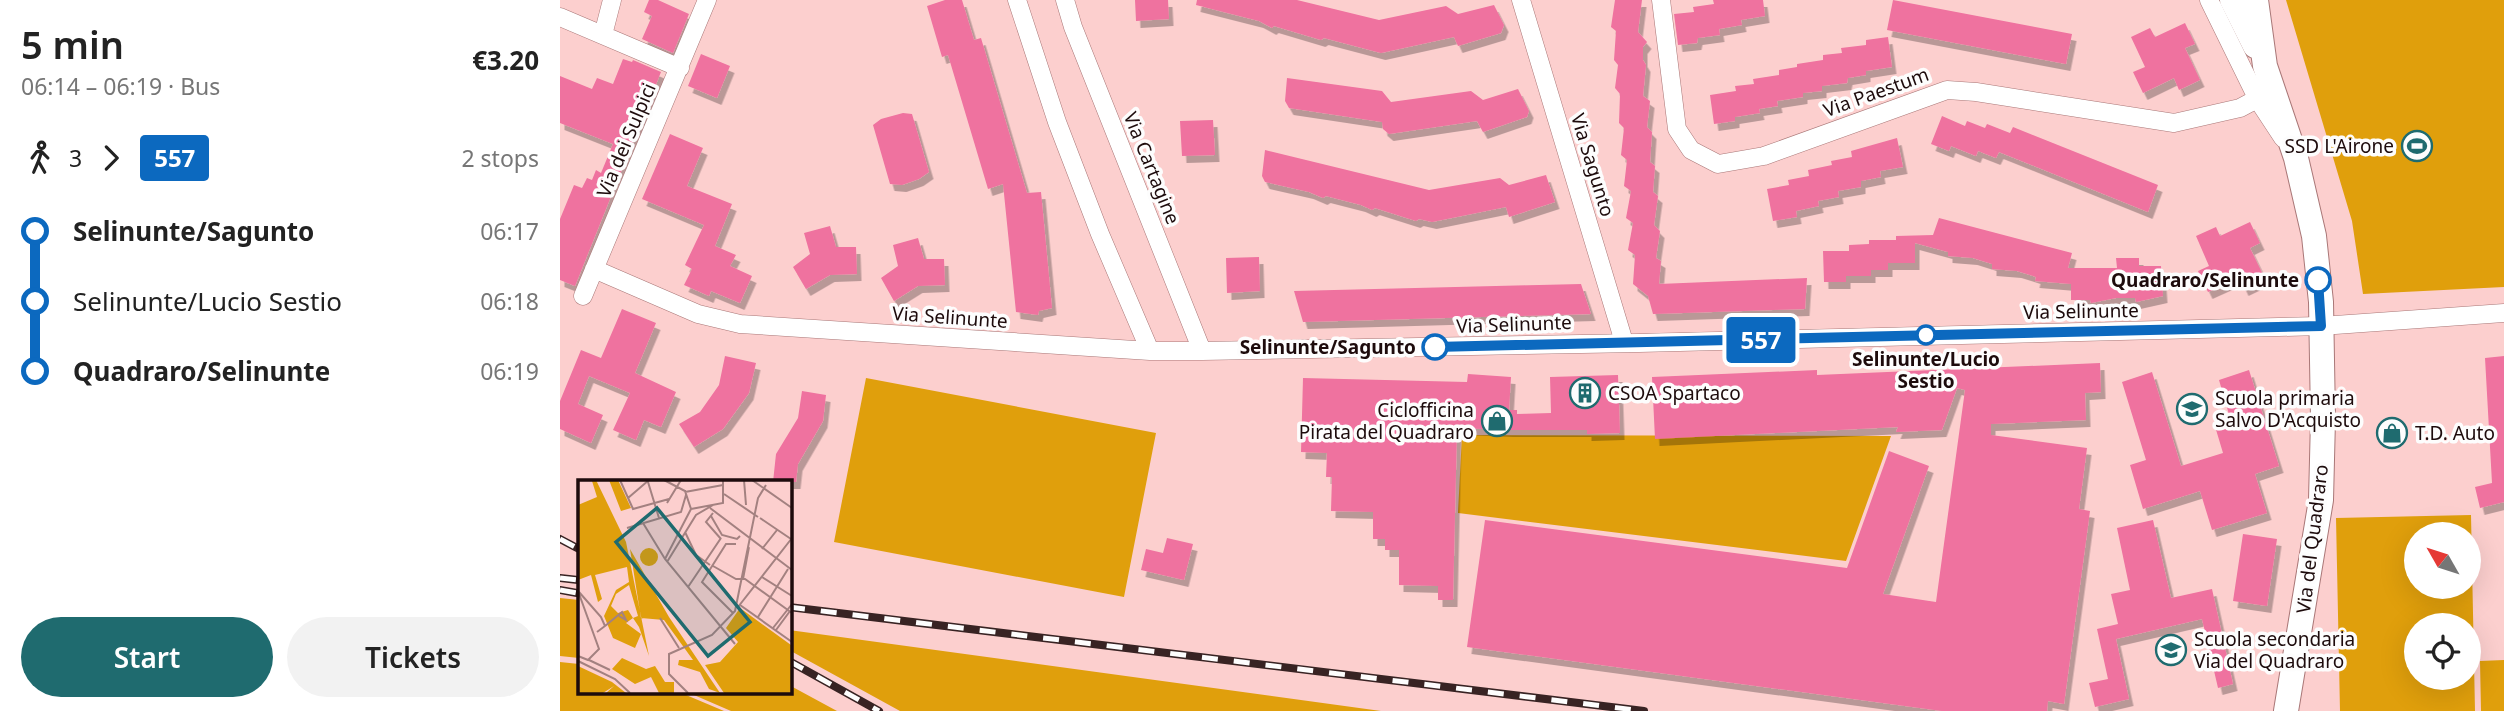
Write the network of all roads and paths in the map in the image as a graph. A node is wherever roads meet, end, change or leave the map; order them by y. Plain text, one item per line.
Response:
1 (612, 0) edge
2 (708, 0) edge
3 (1017, 0) edge
4 (1065, 0) edge
5 (1521, 0) edge
6 (1661, 0) edge
7 (2209, 0) edge
8 (2232, 0) edge
9 (2256, 0) edge
10 (560, 17) edge
11 (603, 36) junction
12 (2265, 66) junction
13 (680, 68) junction
14 (2265, 95) junction
15 (594, 269) junction
16 (583, 296) dead end
17 (2504, 313) edge
18 (2321, 326) junction
19 (1624, 342) junction
20 (1150, 351) junction
21 (1202, 351) junction
22 (2286, 711) edge

1 - 11 street
2 - 13 street, Via dei Sulpici
3 - 20 street
4 - 21 street, Via Cartagine
5 - 19 street, Via Sagunto
6 - 14 street, Via Paestum
7 - 14 street, Via del Quadraro
8 - 12 main road, Via del Quadraro
9 - 12 main road, Via del Quadraro
10 - 11 street
11 - 13 street
12 - 14 main road, Via del Quadraro
13 - 15 street, Via dei Sulpici
14 - 18 main road, Via del Quadraro
15 - 16 street, Via dei Sulpici
15 - 20 street, Via Selinunte
17 - 18 street, Via Selinunte
18 - 19 street, Via Selinunte
18 - 22 main road, Via del Quadraro
19 - 21 street, Via Selinunte
20 - 21 street, Via Selinunte

